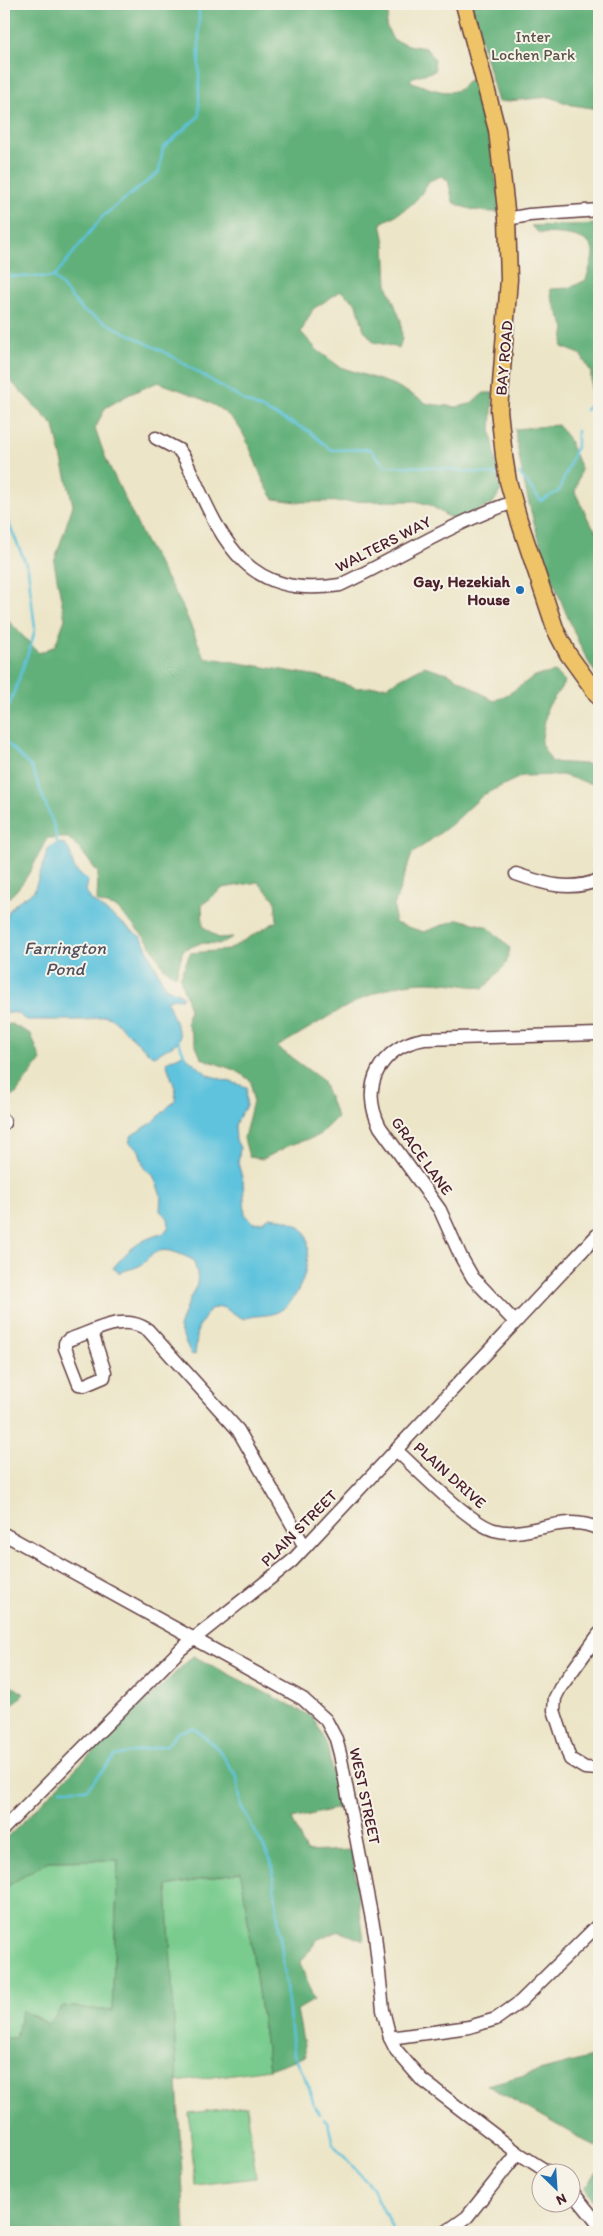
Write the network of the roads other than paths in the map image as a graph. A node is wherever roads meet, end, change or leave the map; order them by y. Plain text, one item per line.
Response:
1 (464, 4) edge
2 (599, 210) edge
3 (507, 219) junction
4 (156, 438) dead end
5 (514, 502) junction
6 (599, 697) edge
7 (516, 874) dead end
8 (599, 880) edge
9 (599, 1034) edge
10 (599, 1233) edge
11 (515, 1322) junction
12 (92, 1332) dead end
13 (396, 1450) junction
14 (599, 1529) edge
15 (4, 1534) edge
16 (305, 1547) junction
17 (599, 1634) edge
18 (193, 1638) junction
19 (599, 1769) edge
20 (4, 1828) edge
21 (599, 1924) edge
22 (390, 2038) junction
23 (518, 2153) junction
24 (535, 2164) edge
25 (580, 2202) edge
26 (599, 2225) edge
27 (446, 2232) edge

1 - 3 main road, BAY ROAD
2 - 3 street
3 - 5 main road, BAY ROAD
4 - 5 street, WALTERS WAY
5 - 6 main road, BAY ROAD
7 - 8 street
9 - 11 street, GRACE LANE
10 - 11 street, PLAIN STREET
11 - 13 street, PLAIN STREET
12 - 16 street
13 - 14 street, PLAIN DRIVE
13 - 16 street, PLAIN STREET
15 - 18 street, WEST STREET
16 - 18 street, PLAIN STREET
17 - 19 street
18 - 20 street, PLAIN STREET
18 - 22 street, WEST STREET
21 - 22 street
22 - 23 street, WEST STREET
23 - 24 street, WEST STREET
23 - 27 street
25 - 26 street

